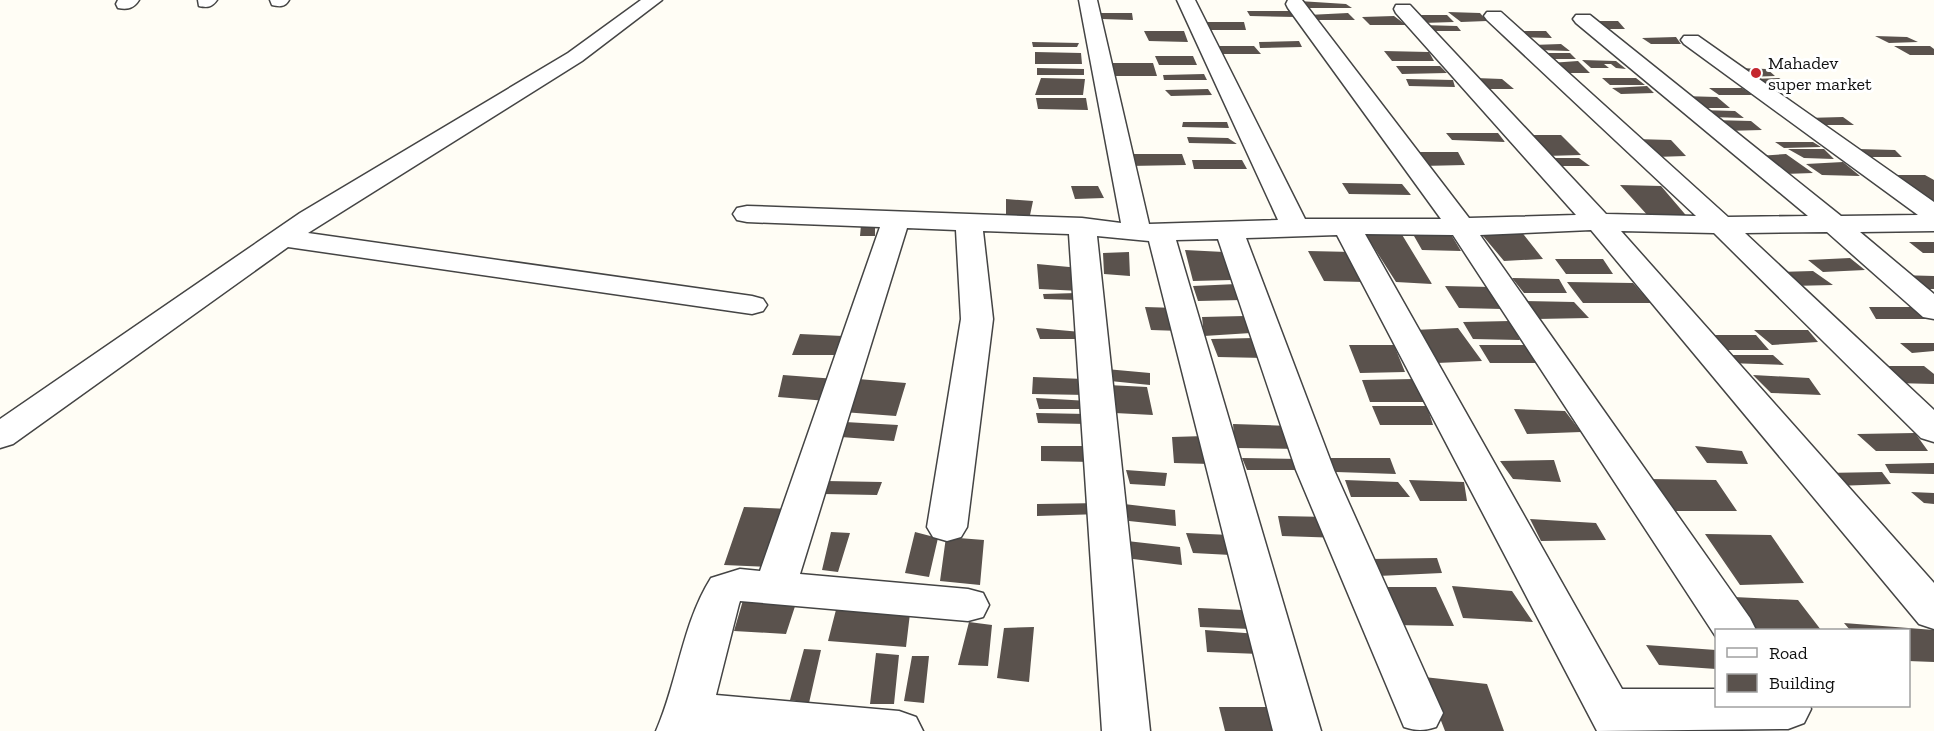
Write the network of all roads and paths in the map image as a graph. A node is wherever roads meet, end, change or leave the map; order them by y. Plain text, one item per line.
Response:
1 (653, 0) edge
2 (1088, 0) edge
3 (1186, 0) edge
4 (1295, 4) dead end
5 (1403, 9) dead end
6 (1494, 16) dead end
7 (1583, 19) dead end
8 (1691, 40) dead end
9 (747, 214) dead end
10 (1934, 214) edge
11 (896, 220) junction
12 (1598, 222) junction
13 (969, 223) junction
14 (1833, 223) junction
15 (1934, 223) edge
16 (1721, 225) junction
17 (1082, 226) junction
18 (1346, 226) junction
19 (1461, 227) junction
20 (1296, 228) junction
21 (1229, 229) junction
22 (1148, 232) junction
23 (282, 238) junction
24 (752, 305) dead end
25 (1934, 310) edge
26 (1934, 430) edge
27 (0, 436) edge
28 (947, 527) dead end
29 (775, 588) junction
30 (968, 605) dead end
31 (1934, 612) edge
32 (1734, 629) edge
33 (1420, 713) dead end
34 (1792, 715) edge
35 (1615, 720) edge
36 (684, 722) edge
37 (899, 731) edge
38 (1126, 731) edge
39 (1298, 731) edge

1 - 23 street
2 - 22 street
3 - 20 street
4 - 19 street
5 - 12 street
6 - 16 street
7 - 14 street
8 - 10 street
9 - 11 street
11 - 13 street
11 - 29 street
12 - 16 street
12 - 19 street
12 - 31 street
13 - 17 street
13 - 28 street
14 - 15 street
14 - 16 street
14 - 25 street
16 - 26 street
17 - 22 street
17 - 38 street
18 - 19 street
18 - 20 street
18 - 35 street
19 - 32 street
20 - 21 street
21 - 22 street
21 - 33 street
22 - 39 street
23 - 24 street
23 - 27 street
29 - 30 street
29 - 36 street
34 - 35 street
36 - 37 street

